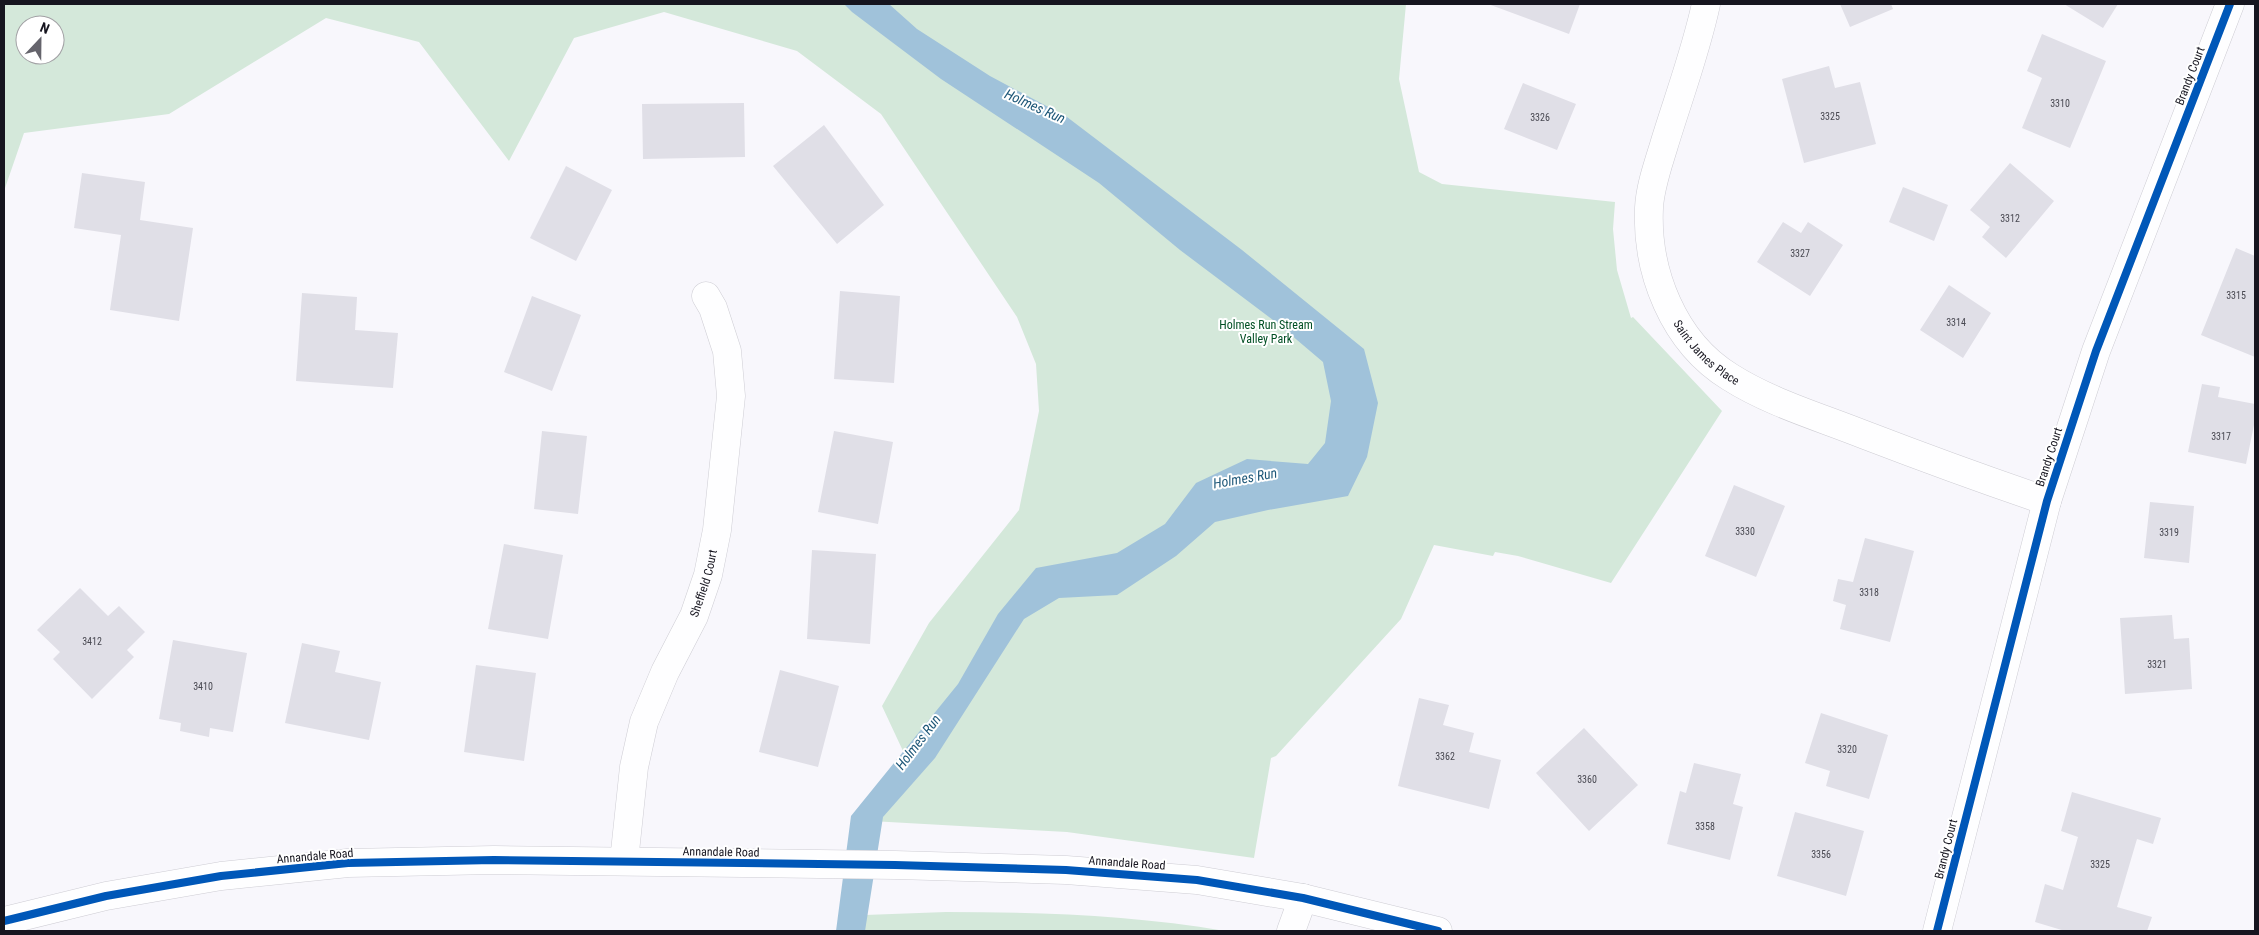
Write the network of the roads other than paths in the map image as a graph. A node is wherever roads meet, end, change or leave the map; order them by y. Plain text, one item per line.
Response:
1 (1706, 4) edge
2 (2230, 4) edge
3 (706, 296) dead end
4 (2046, 500) junction
5 (624, 861) junction
6 (1303, 898) junction
7 (4, 921) edge
8 (1291, 931) edge
9 (1438, 931) edge
10 (1937, 931) edge

1 - 4 street, Saint James Place
2 - 4 street, Brandy Court
3 - 5 street, Sheffield Court
4 - 10 street, Brandy Court
5 - 6 street, Annandale Road
5 - 7 street, Annandale Road
6 - 8 street
6 - 9 street, Annandale Road

